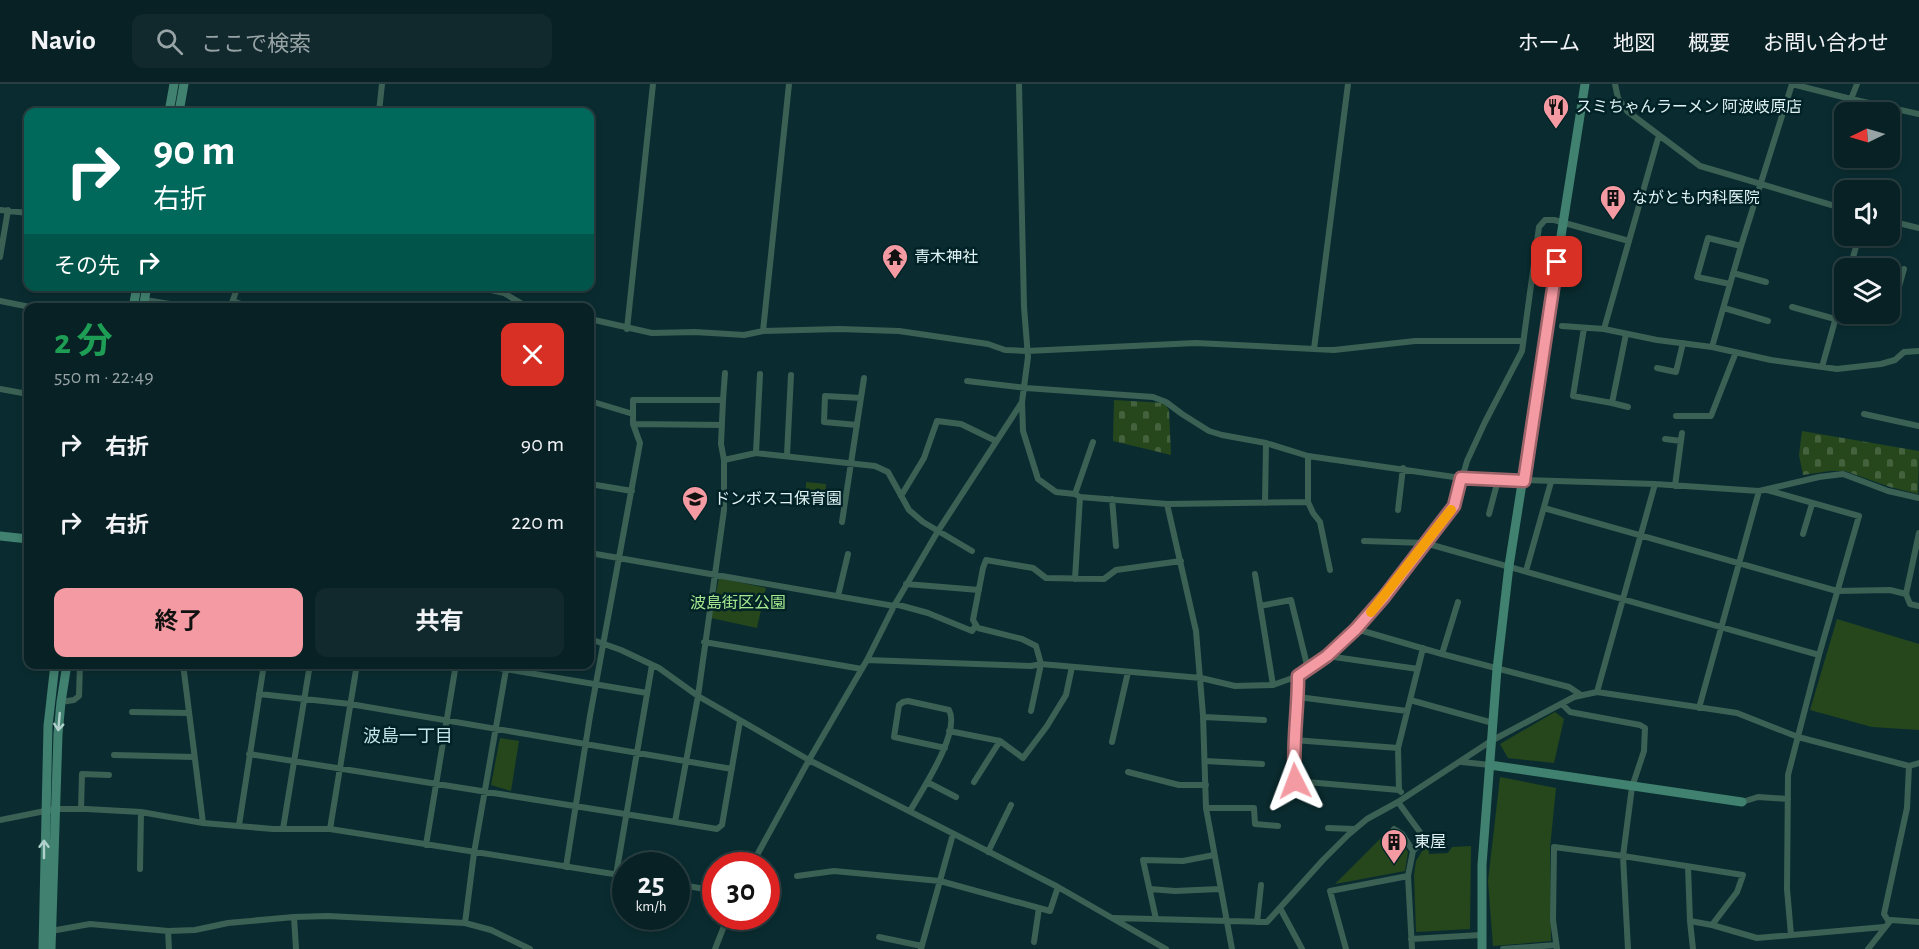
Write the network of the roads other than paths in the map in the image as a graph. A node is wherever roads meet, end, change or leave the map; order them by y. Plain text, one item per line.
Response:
1 (174, 84) edge
2 (184, 84) edge
3 (382, 84) edge
4 (653, 84) edge
5 (789, 84) edge
6 (1019, 84) edge
7 (1348, 84) edge
8 (1585, 84) edge
9 (1615, 84) edge
10 (1792, 84) edge
11 (1857, 84) edge
12 (1851, 99) junction
13 (1862, 102) edge
14 (170, 108) edge
15 (180, 108) edge
16 (379, 108) edge
17 (1900, 110) edge
18 (1919, 114) edge
19 (1659, 135) junction
20 (1760, 184) junction
21 (1834, 206) edge
22 (0, 210) edge
23 (8, 210) junction
24 (24, 212) edge
25 (1563, 222) junction
26 (1900, 223) edge
27 (1919, 228) edge
28 (1629, 241) junction
29 (1741, 246) junction
30 (0, 257) edge
31 (1904, 269) dead end
32 (1733, 273) junction
33 (1766, 282) dead end
34 (1900, 283) edge
35 (1730, 285) junction
36 (495, 291) edge
37 (0, 301) edge
38 (521, 303) edge
39 (24, 306) edge
40 (1792, 307) dead end
41 (1724, 308) junction
42 (1834, 319) edge
43 (594, 320) edge
44 (1768, 321) dead end
45 (1834, 323) edge
46 (1562, 326) dead end
47 (1584, 327) junction
48 (627, 329) junction
49 (1604, 329) junction
50 (764, 331) junction
51 (1626, 334) junction
52 (1523, 341) junction
53 (1683, 344) junction
54 (1712, 347) junction
55 (1314, 349) junction
56 (1027, 351) junction
57 (1919, 351) edge
58 (1736, 352) junction
59 (1822, 367) junction
60 (1657, 368) dead end
61 (725, 373) dead end
62 (760, 374) dead end
63 (790, 375) dead end
64 (864, 378) dead end
65 (967, 381) dead end
66 (1026, 387) junction
67 (0, 389) edge
68 (24, 393) edge
69 (861, 398) junction
70 (723, 400) junction
71 (594, 402) edge
72 (1022, 402) junction
73 (1612, 403) junction
74 (1628, 407) dead end
75 (633, 414) junction
76 (1864, 414) dead end
77 (1676, 416) dead end
78 (633, 424) junction
79 (722, 425) junction
80 (857, 425) junction
81 (1919, 426) edge
82 (1682, 433) dead end
83 (1665, 439) dead end
84 (996, 441) junction
85 (1681, 441) junction
86 (1093, 442) dead end
87 (1266, 443) junction
88 (756, 453) junction
89 (787, 455) junction
90 (1308, 456) junction
91 (724, 460) junction
92 (851, 464) junction
93 (1403, 468) junction
94 (1461, 478) junction
95 (1498, 480) junction
96 (1524, 481) junction
97 (1551, 482) junction
98 (1655, 484) junction
99 (594, 485) edge
100 (1675, 486) junction
101 (1763, 490) junction
102 (632, 491) junction
103 (901, 496) junction
104 (1078, 496) junction
105 (1919, 498) edge
106 (1112, 500) junction
107 (1308, 502) junction
108 (1265, 503) junction
109 (1167, 504) junction
110 (1812, 504) junction
111 (1544, 508) junction
112 (1398, 510) dead end
113 (1489, 514) dead end
114 (842, 522) dead end
115 (938, 531) junction
116 (1919, 532) edge
117 (1803, 534) dead end
118 (1641, 535) junction
119 (0, 536) edge
120 (24, 539) edge
121 (1364, 542) dead end
122 (1425, 543) junction
123 (1116, 546) dead end
124 (972, 550) dead end
125 (594, 554) edge
126 (848, 554) dead end
127 (619, 558) junction
128 (1181, 561) junction
129 (1740, 563) junction
130 (1509, 566) junction
131 (1330, 570) dead end
132 (1526, 571) junction
133 (715, 574) junction
134 (1255, 574) dead end
135 (1075, 579) junction
136 (906, 584) junction
137 (979, 590) junction
138 (1837, 591) junction
139 (1906, 594) junction
140 (838, 596) junction
141 (1623, 599) junction
142 (1458, 602) dead end
143 (894, 605) junction
144 (1260, 606) junction
145 (1919, 606) edge
146 (976, 625) junction
147 (1721, 626) junction
148 (1356, 629) junction
149 (594, 641) edge
150 (704, 642) junction
151 (603, 644) junction
152 (1424, 648) junction
153 (1442, 654) junction
154 (1819, 655) junction
155 (1327, 656) junction
156 (867, 660) junction
157 (1041, 664) junction
158 (652, 665) junction
159 (1072, 667) junction
160 (54, 669) edge
161 (66, 669) edge
162 (80, 669) edge
163 (183, 669) edge
164 (263, 669) edge
165 (309, 669) edge
166 (356, 669) edge
167 (455, 669) edge
168 (506, 669) edge
169 (517, 669) edge
170 (862, 669) junction
171 (1308, 669) junction
172 (1418, 669) junction
173 (1497, 669) junction
174 (1128, 672) junction
175 (1298, 676) junction
176 (1201, 678) junction
177 (596, 684) junction
178 (1273, 685) junction
179 (1598, 692) junction
180 (647, 693) junction
181 (259, 694) junction
182 (1581, 695) junction
183 (698, 696) junction
184 (1298, 698) junction
185 (306, 699) junction
186 (1410, 700) junction
187 (61, 702) junction
188 (350, 704) junction
189 (1562, 704) junction
190 (1699, 708) junction
191 (1031, 711) dead end
192 (1407, 711) junction
193 (132, 712) dead end
194 (188, 713) junction
195 (1204, 717) junction
196 (1264, 720) dead end
197 (740, 721) junction
198 (447, 722) junction
199 (1493, 723) junction
200 (496, 730) junction
201 (949, 731) junction
202 (1798, 737) junction
203 (1294, 740) junction
204 (1000, 741) junction
205 (1491, 741) junction
206 (1112, 742) dead end
207 (586, 745) junction
208 (945, 748) junction
209 (1398, 748) junction
210 (249, 754) junction
211 (637, 754) junction
212 (114, 755) dead end
213 (194, 757) junction
214 (808, 760) junction
215 (1205, 761) junction
216 (294, 762) junction
217 (685, 762) junction
218 (1461, 762) junction
219 (1919, 763) edge
220 (1262, 764) dead end
221 (1490, 765) junction
222 (1909, 766) junction
223 (340, 769) junction
224 (732, 769) junction
225 (1128, 772) dead end
226 (109, 775) dead end
227 (927, 782) junction
228 (974, 782) dead end
229 (436, 784) junction
230 (1206, 785) junction
231 (1632, 787) junction
232 (1399, 790) junction
233 (485, 792) junction
234 (1405, 796) junction
235 (956, 797) dead end
236 (1788, 799) junction
237 (1398, 802) junction
238 (1742, 802) joint
239 (1011, 805) dead end
240 (576, 806) junction
241 (1206, 808) junction
242 (56, 809) junction
243 (81, 809) junction
244 (910, 811) junction
245 (44, 812) junction
246 (141, 812) junction
247 (627, 814) junction
248 (0, 820) edge
249 (675, 822) junction
250 (203, 823) junction
251 (239, 825) junction
252 (1278, 826) dead end
253 (1328, 828) dead end
254 (330, 829) junction
255 (1355, 829) junction
256 (1394, 829) dead end
257 (283, 830) junction
258 (953, 834) junction
259 (426, 845) junction
260 (1413, 851) junction
261 (620, 852) edge
262 (759, 852) edge
263 (988, 852) junction
264 (474, 853) junction
265 (1214, 855) junction
266 (1623, 856) junction
267 (566, 867) junction
268 (1689, 867) junction
269 (140, 869) dead end
270 (612, 874) edge
271 (796, 876) dead end
272 (1408, 876) junction
273 (940, 881) junction
274 (1261, 885) dead end
275 (1058, 887) junction
276 (1150, 889) junction
277 (1219, 889) junction
278 (1040, 908) junction
279 (1280, 908) junction
280 (294, 917) junction
281 (1114, 918) junction
282 (1156, 919) junction
283 (1227, 920) junction
284 (1690, 921) junction
285 (1257, 922) junction
286 (1919, 922) edge
287 (465, 923) junction
288 (1887, 924) junction
289 (1712, 925) junction
290 (722, 930) edge
291 (51, 931) junction
292 (168, 931) junction
293 (1481, 935) junction
294 (1791, 935) junction
295 (879, 937) dead end
296 (1411, 939) junction
297 (1034, 942) dead end
298 (1557, 947) edge
299 (921, 948) edge
300 (43, 949) edge
301 (51, 949) edge
302 (169, 949) edge
303 (296, 949) edge
304 (530, 949) edge
305 (715, 949) edge
306 (1166, 949) edge
307 (1232, 949) edge
308 (1302, 949) edge
309 (1346, 949) edge
310 (1412, 949) edge
311 (1482, 949) edge
312 (1503, 949) edge
313 (1628, 949) edge
314 (1693, 949) edge
315 (1868, 949) edge

1 - 14 street
2 - 15 street
3 - 16 street
4 - 48 street
5 - 50 street
6 - 56 street
7 - 55 street
8 - 25 street
9 - 19 street
10 - 12 street
10 - 20 street
11 - 12 street
12 - 13 street
17 - 18 street
19 - 20 street
19 - 28 street
20 - 21 street
20 - 29 street
22 - 23 street
23 - 24 street
23 - 30 street
25 - 28 street
25 - 52 street
25 - 96 street
26 - 27 street
28 - 49 street
29 - 32 street
29 - 35 street
31 - 34 street
32 - 33 street
32 - 35 street
35 - 41 street
36 - 38 street
37 - 39 street
40 - 42 street
41 - 44 street
41 - 54 street
43 - 48 street
45 - 59 street
46 - 47 street
47 - 49 street
47 - 73 street
48 - 50 street
49 - 51 street
50 - 56 street
51 - 53 street
51 - 73 street
52 - 55 street
52 - 94 street
53 - 54 street
53 - 60 street
54 - 58 street
55 - 56 street
56 - 66 street
57 - 59 street
58 - 59 street
58 - 77 street
61 - 70 street
62 - 88 street
63 - 89 street
64 - 69 street
65 - 66 street
66 - 72 street
66 - 87 street
67 - 68 street
69 - 80 street
69 - 80 street
70 - 75 street
70 - 79 street
71 - 75 street
72 - 84 street
72 - 104 street
73 - 74 street
75 - 78 street
76 - 81 street
78 - 79 street
78 - 102 street
79 - 91 street
80 - 92 street
82 - 85 street
83 - 85 street
84 - 103 street
84 - 115 street
85 - 100 street
86 - 104 street
87 - 90 street
87 - 108 street
88 - 89 street
88 - 91 street
89 - 92 street
90 - 93 street
90 - 107 street
91 - 133 street
92 - 103 street
92 - 114 street
93 - 94 street
93 - 112 street
94 - 95 street
94 - 122 street
95 - 96 street
95 - 113 street
96 - 97 street
96 - 130 street
97 - 98 street
97 - 111 street
98 - 100 street
98 - 118 street
99 - 102 street
100 - 101 street
101 - 105 street
101 - 110 street
101 - 129 street
102 - 127 street
103 - 115 street
104 - 106 street
104 - 135 street
106 - 109 street
106 - 123 street
107 - 108 street
107 - 131 street
108 - 109 street
109 - 128 street
110 - 117 street
110 - 138 street
111 - 118 street
111 - 132 street
115 - 124 street
115 - 136 street
116 - 139 street
118 - 129 street
118 - 141 street
119 - 120 street
121 - 122 street
122 - 130 street
122 - 148 street
125 - 127 street
126 - 140 street
127 - 133 street
127 - 151 street
128 - 135 street
128 - 176 street
129 - 138 street
129 - 147 street
130 - 132 street
130 - 173 street
132 - 141 street
133 - 140 street
133 - 150 street
134 - 144 street
135 - 137 street
136 - 137 street
136 - 143 street
137 - 146 street
138 - 139 street
138 - 154 street
139 - 145 street
140 - 143 street
141 - 147 street
141 - 179 street
142 - 153 street
143 - 146 street
143 - 156 street
144 - 171 street
144 - 178 street
146 - 157 street
147 - 154 street
147 - 190 street
148 - 152 street
148 - 155 street
149 - 151 street
150 - 170 street
150 - 183 street
151 - 158 street
151 - 177 street
152 - 153 street
152 - 172 street
153 - 173 street
154 - 202 street
155 - 171 street
155 - 172 street
156 - 157 street
156 - 170 street
157 - 159 street
157 - 191 street
158 - 180 street
158 - 183 street
159 - 174 street
159 - 204 street
160 - 245 street
161 - 187 street
162 - 187 street
163 - 194 street
164 - 181 street
165 - 185 street
166 - 188 street
167 - 198 street
168 - 200 street
169 - 177 street
170 - 214 street
171 - 175 street
172 - 186 street
173 - 182 street
173 - 199 street
174 - 176 street
174 - 206 street
175 - 178 street
175 - 184 street
176 - 178 street
176 - 195 street
177 - 180 street
177 - 207 street
179 - 182 street
179 - 190 street
180 - 211 street
181 - 185 street
181 - 210 street
182 - 189 street
183 - 197 street
183 - 217 street
184 - 192 street
184 - 203 street
185 - 188 street
185 - 216 street
186 - 192 street
186 - 199 street
187 -> 242 street
188 - 198 street
188 - 223 street
189 - 205 street
189 - 231 street
190 - 202 street
192 - 209 street
193 - 194 street
194 - 213 street
195 - 196 street
195 - 215 street
197 - 214 street
197 - 224 street
198 - 200 street
198 - 229 street
199 - 205 street
200 - 207 street
200 - 233 street
201 - 204 street
201 - 208 street
201 - 208 street
202 - 222 street
202 - 236 street
203 - 209 street
203 - 232 street
204 - 228 street
205 - 218 street
205 - 221 street
207 - 211 street
207 - 240 street
208 - 227 street
209 - 232 street
210 - 216 street
210 - 251 street
211 - 217 street
211 - 247 street
212 - 213 street
213 - 250 street
214 - 244 street
214 - 262 street
215 - 220 street
215 - 230 street
216 - 223 street
216 - 257 street
217 - 224 street
217 - 249 street
218 - 221 street
218 - 234 street
219 - 222 street
221 - 231 street
221 - 293 street
222 - 288 street
223 - 229 street
223 - 254 street
224 - 249 street
225 - 230 street
226 - 243 street
227 - 235 street
227 - 244 street
229 - 233 street
229 - 259 street
230 - 241 street
231 - 238 street
231 - 266 street
232 - 234 street
233 - 240 street
233 - 264 street
234 - 237 street
236 - 238 street
236 - 294 street
237 - 255 street
237 - 260 street
239 - 263 street
240 - 247 street
240 - 267 street
241 - 252 street
241 - 265 street
242 - 243 street
242 - 245 street
242 - 291 street
243 - 246 street
244 - 258 street
245 - 248 street
300 -> 245 street
246 - 250 street
246 - 269 street
247 - 249 street
247 - 261 street
250 - 251 street
251 - 257 street
253 - 255 street
254 - 257 street
254 - 259 street
255 - 279 street
256 - 260 street
258 - 263 street
258 - 273 street
259 - 264 street
260 - 272 street
263 - 275 street
264 - 267 street
264 - 287 street
265 - 276 street
265 - 277 street
266 - 268 street
266 - 298 street
266 - 313 street
267 - 270 street
268 - 284 street
268 - 289 street
271 - 273 street
272 - 296 street
272 - 309 street
273 - 278 street
273 - 299 street
274 - 285 street
275 - 278 street
275 - 281 street
276 - 277 street
276 - 282 street
277 - 283 street
278 - 297 street
279 - 285 street
279 - 308 street
280 - 287 street
280 - 292 street
280 - 303 street
281 - 282 street
281 - 306 street
282 - 283 street
283 - 285 street
283 - 307 street
284 - 289 street
284 - 314 street
286 - 288 street
287 - 304 street
288 - 294 street
288 - 315 street
289 - 294 street
290 - 305 street
291 - 292 street
291 - 301 street
292 - 302 street
293 - 296 street
293 - 311 street
295 - 299 street
296 - 310 street
298 - 312 street

